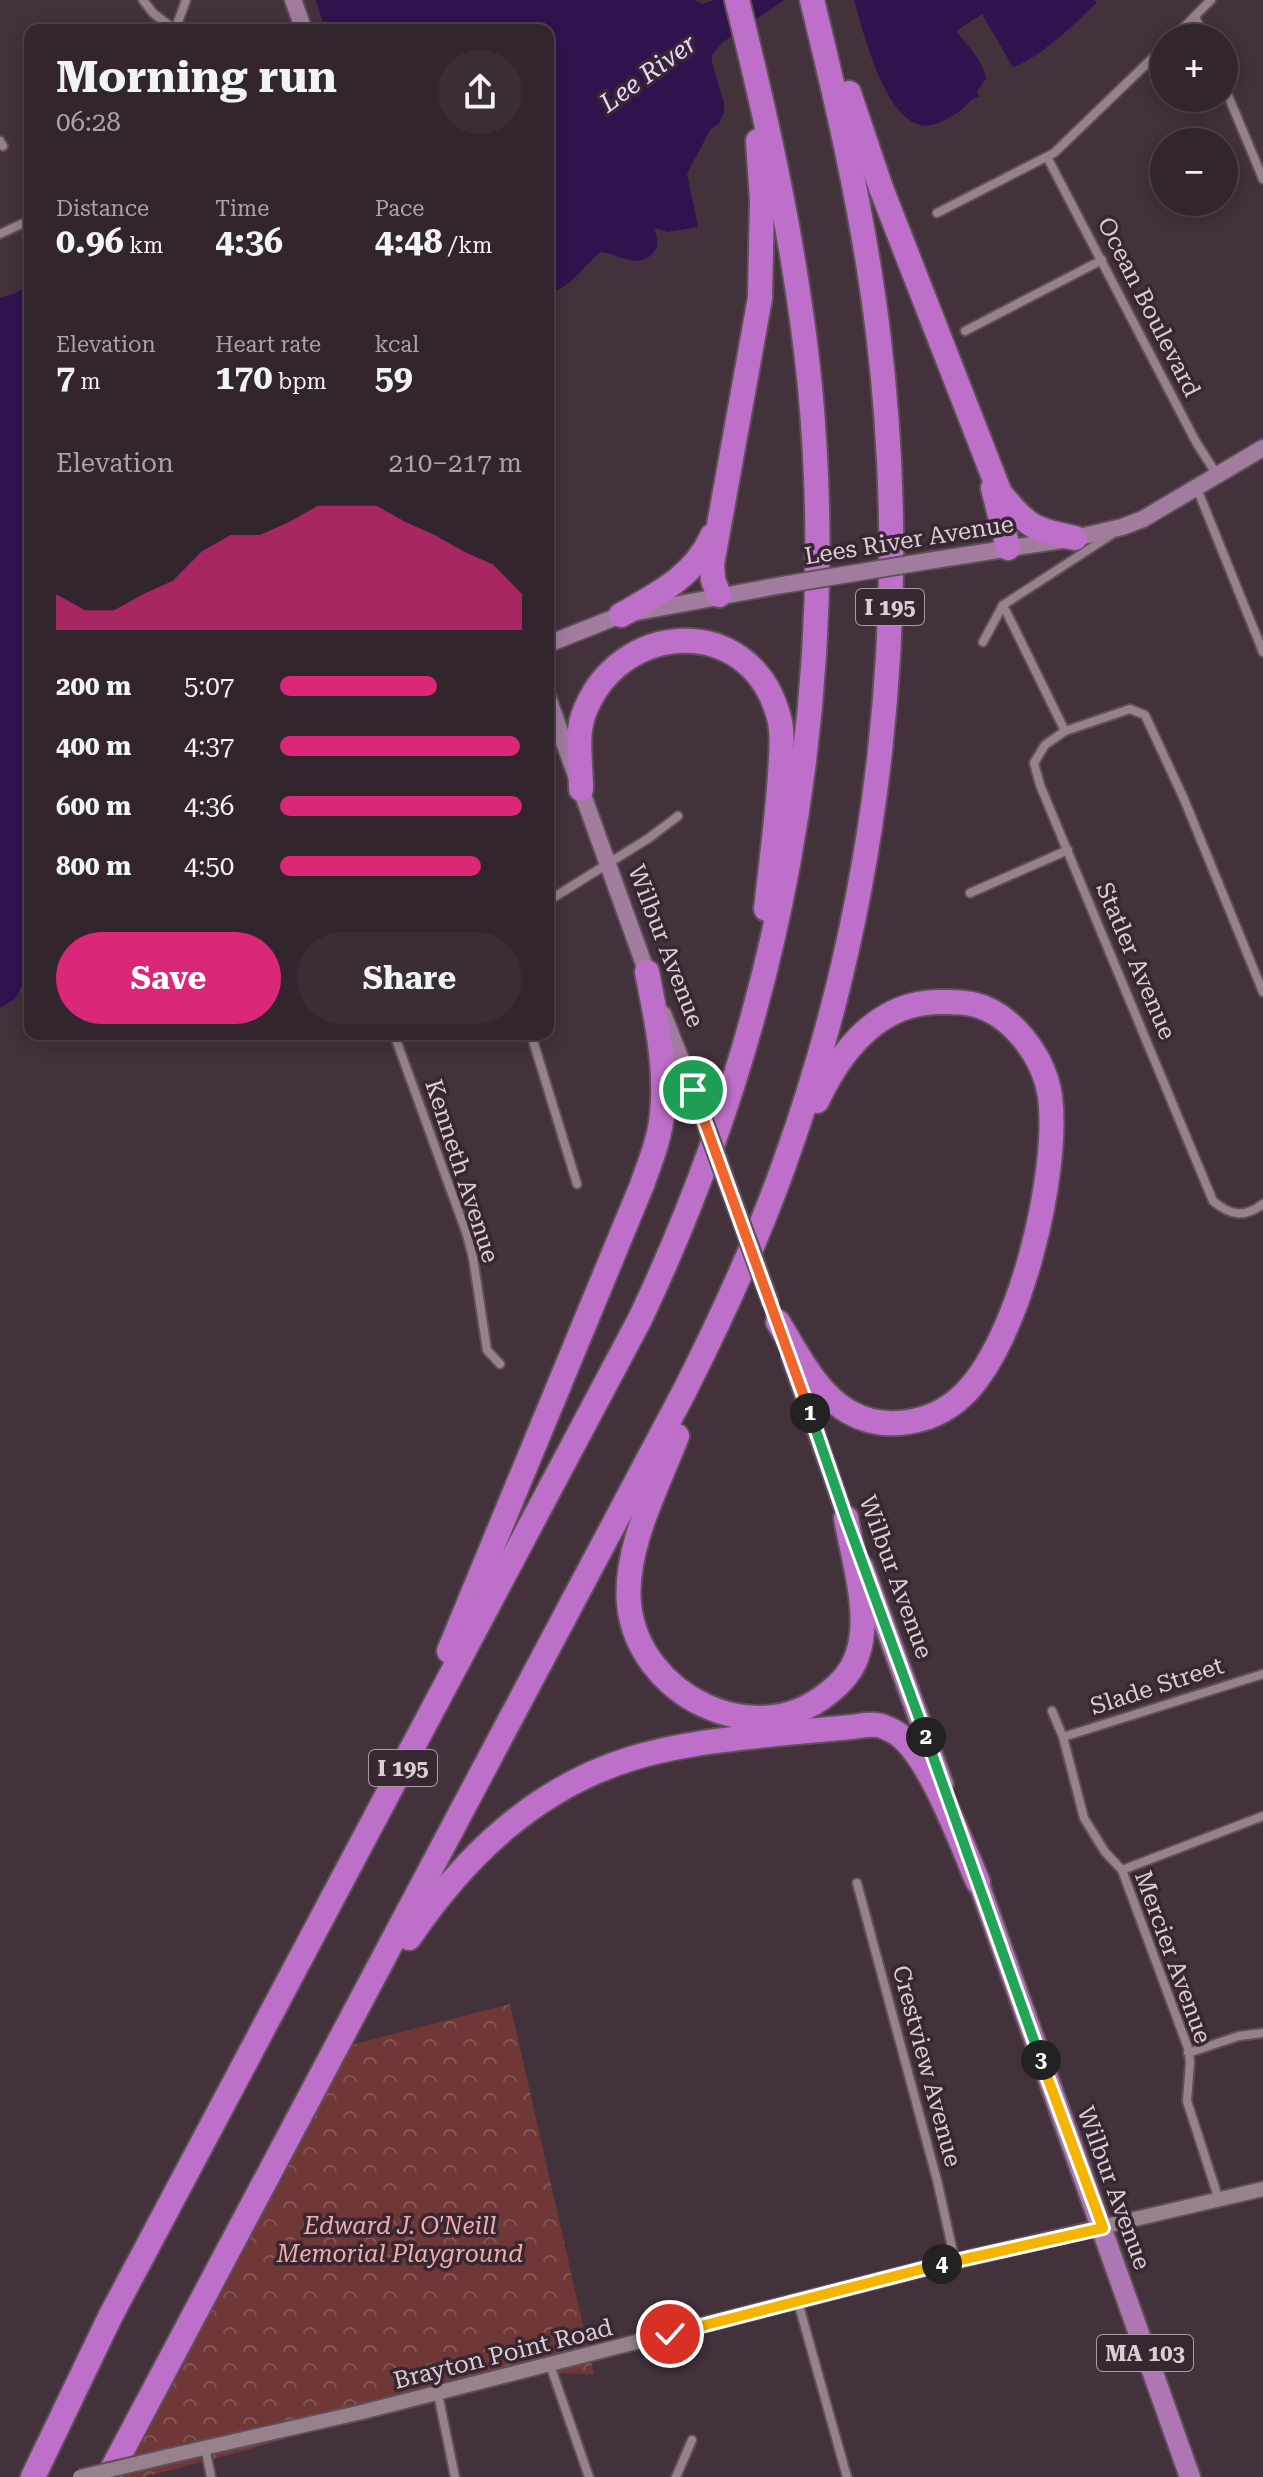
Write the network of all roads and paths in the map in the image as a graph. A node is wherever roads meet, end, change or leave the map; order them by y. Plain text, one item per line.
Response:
1 (143, 0) edge
2 (186, 0) edge
3 (293, 0) edge
4 (737, 0) edge
5 (1211, 0) edge
6 (812, 3) edge
7 (1195, 16) junction
8 (167, 24) edge
9 (177, 24) edge
10 (302, 24) edge
11 (1187, 24) edge
12 (1198, 24) edge
13 (749, 50) junction
14 (1150, 60) edge
15 (1235, 112) edge
16 (1047, 157) junction
17 (1263, 179) edge
18 (937, 213) dead end
19 (24, 223) edge
20 (0, 234) edge
21 (1102, 260) junction
22 (965, 331) dead end
23 (980, 439) junction
24 (1263, 448) edge
25 (1217, 475) junction
26 (1196, 486) junction
27 (720, 511) junction
28 (1122, 527) junction
29 (1075, 538) junction
30 (1008, 548) junction
31 (719, 595) junction
32 (1003, 605) junction
33 (621, 615) junction
34 (554, 642) edge
35 (983, 642) dead end
36 (1263, 652) edge
37 (554, 715) edge
38 (1065, 731) junction
39 (581, 789) junction
40 (678, 816) dead end
41 (1068, 850) junction
42 (607, 863) junction
43 (970, 893) dead end
44 (554, 897) edge
45 (647, 972) junction
46 (1263, 992) edge
47 (396, 1040) edge
48 (533, 1040) edge
49 (746, 1048) junction
50 (577, 1184) dead end
51 (770, 1201) junction
52 (1263, 1204) edge
53 (774, 1313) junction
54 (721, 1317) junction
55 (500, 1364) dead end
56 (846, 1518) junction
57 (1263, 1674) edge
58 (1052, 1711) dead end
59 (1063, 1737) junction
60 (386, 1800) junction
61 (1263, 1816) edge
62 (1122, 1870) junction
63 (978, 1882) junction
64 (857, 1883) dead end
65 (1263, 2033) edge
66 (340, 2040) junction
67 (1188, 2053) junction
68 (1263, 2189) edge
69 (1219, 2200) junction
70 (1103, 2228) junction
71 (955, 2261) junction
72 (798, 2302) junction
73 (550, 2365) junction
74 (438, 2394) junction
75 (692, 2440) dead end
76 (205, 2447) junction
77 (33, 2477) edge
78 (80, 2477) edge
79 (108, 2477) edge
80 (211, 2477) edge
81 (455, 2477) edge
82 (589, 2477) edge
83 (676, 2477) edge
84 (847, 2477) edge
85 (1190, 2477) edge

1 - 8 street
2 - 9 street
3 - 10 main road
4 - 13 highway, I 195
5 - 7 street
6 - 23 highway
6 - 51 highway, I 195
7 - 11 street
7 - 12 street
13 - 27 highway
13 - 49 highway, I 195
14 - 16 street
15 - 17 street
16 - 18 street
16 - 21 street, Ocean Boulevard
19 - 20 street
21 - 22 street
21 - 25 street, Ocean Boulevard
23 - 29 highway
23 - 30 highway
24 - 25 main road, Lees River Avenue
25 - 26 main road, Lees River Avenue
26 - 28 main road, Lees River Avenue
26 - 36 street
27 - 31 highway
27 - 33 highway
28 - 29 main road, Lees River Avenue
28 - 32 street
29 - 30 main road, Lees River Avenue
30 - 31 main road, Lees River Avenue, bridge
31 - 33 main road, Lees River Avenue
32 - 35 street
32 - 38 street
33 - 34 main road, Lees River Avenue
37 - 39 main road, Wilbur Avenue / MA 103
38 - 41 street, Statler Avenue
38 - 46 street
39 - 42 main road, Wilbur Avenue / MA 103
39 - 49 highway
40 - 42 street
41 - 43 street
41 - 52 street, Statler Avenue
42 - 44 street
42 - 45 main road, Wilbur Avenue / MA 103
45 - 53 main road, Wilbur Avenue / MA 103, bridge
45 - 60 highway
47 - 55 street, Kenneth Avenue
48 - 50 street
49 - 60 highway, I 195
51 - 53 highway
51 - 54 highway, I 195
53 - 56 main road, Wilbur Avenue / MA 103
54 - 56 highway
54 - 66 highway, I 195
56 - 63 main road, Wilbur Avenue / MA 103
57 - 59 street, Slade Street
58 - 59 street, Mercier Avenue
59 - 62 street, Mercier Avenue
60 - 77 highway, I 195
61 - 62 street
62 - 67 street, Mercier Avenue
63 - 66 highway
63 - 70 main road, Wilbur Avenue / MA 103
64 - 71 street, Crestview Avenue
65 - 67 street
66 - 79 highway, I 195
67 - 69 street, Mercier Avenue
68 - 69 street, Brayton Point Road
69 - 70 street, Brayton Point Road
70 - 71 street, Brayton Point Road
70 - 85 main road, Wilbur Avenue / MA 103
71 - 72 street, Brayton Point Road
72 - 73 street, Brayton Point Road
72 - 84 street
73 - 74 street, Brayton Point Road
73 - 82 street
74 - 76 street, Brayton Point Road
74 - 81 street
75 - 83 street
76 - 78 street, Brayton Point Road, bridge
76 - 80 street

